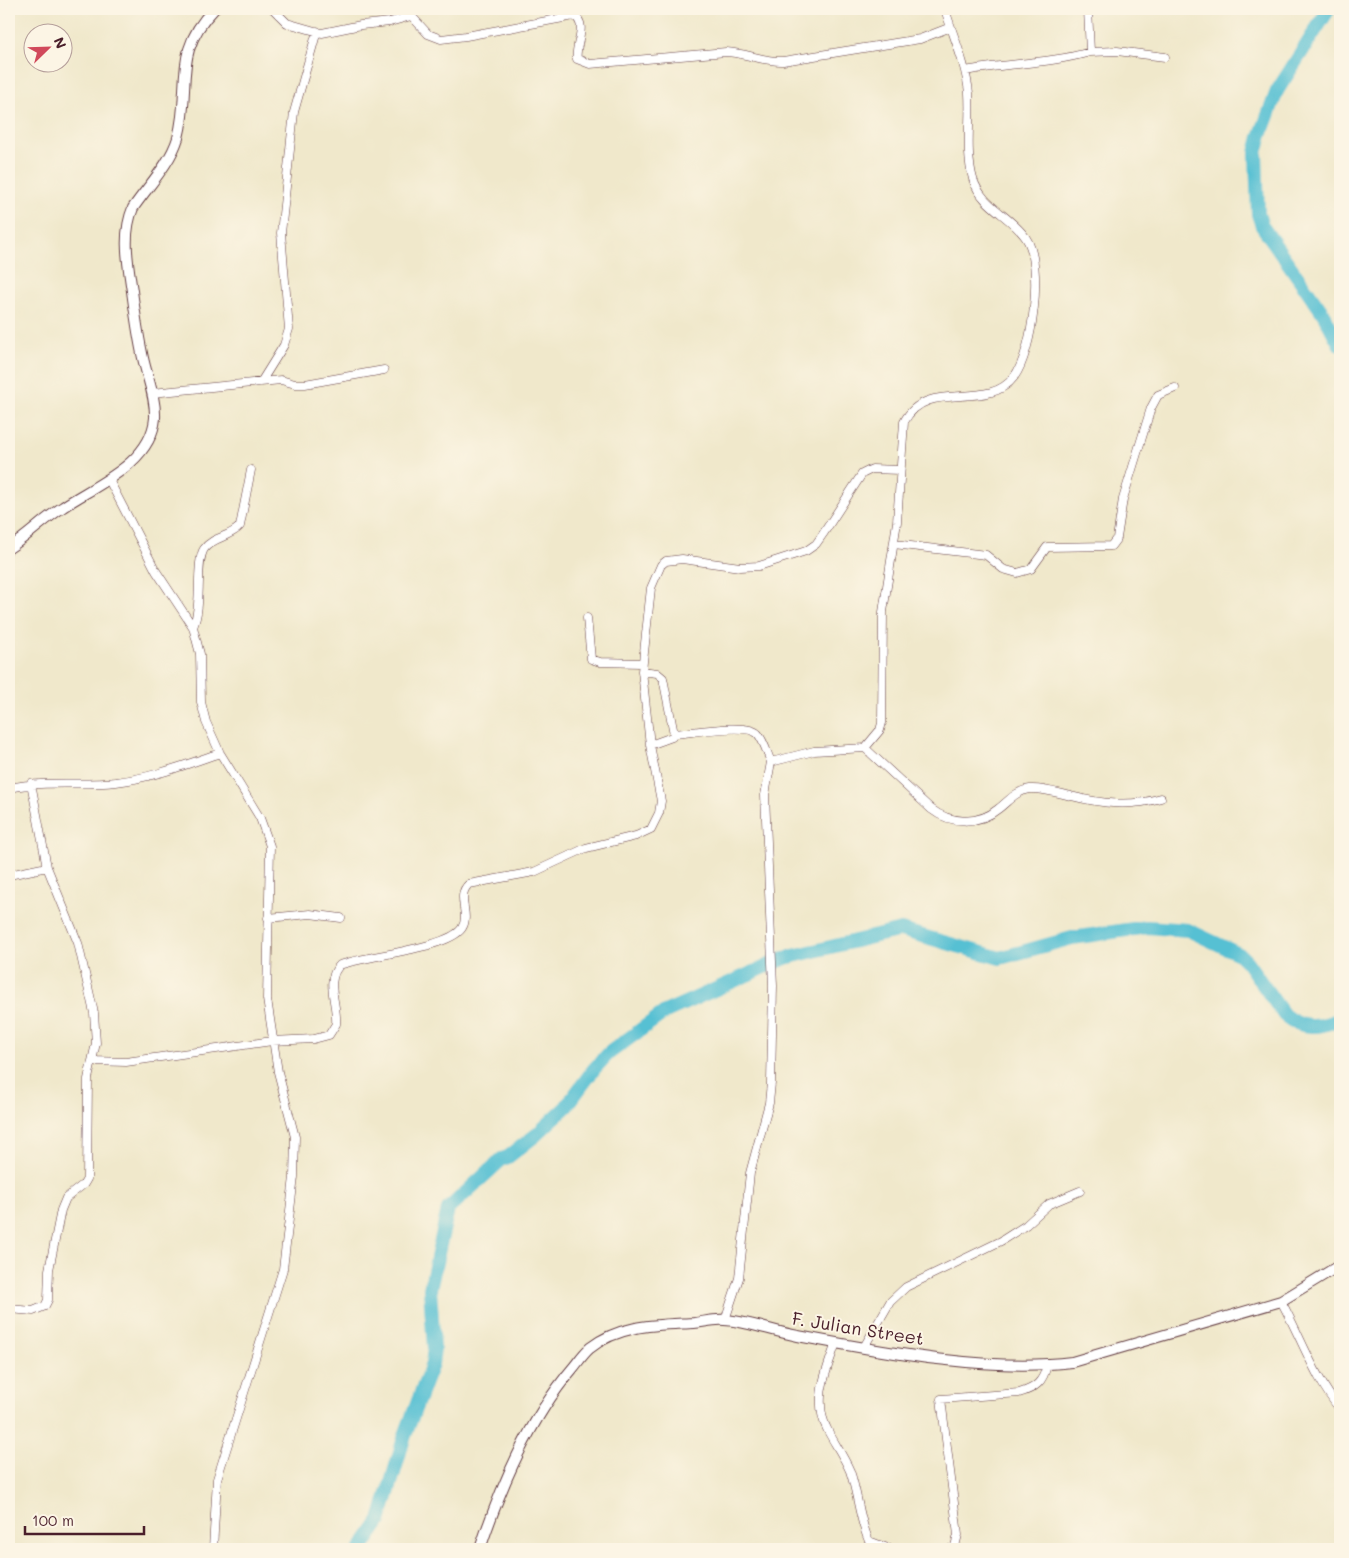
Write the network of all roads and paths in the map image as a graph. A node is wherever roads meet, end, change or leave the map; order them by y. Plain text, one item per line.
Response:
1 (214, 9) edge
2 (273, 9) edge
3 (405, 9) edge
4 (945, 9) edge
5 (1088, 9) edge
6 (411, 16) junction
7 (951, 27) junction
8 (316, 31) junction
9 (1090, 52) junction
10 (1165, 57) dead end
11 (966, 72) junction
12 (384, 370) dead end
13 (261, 382) junction
14 (1175, 388) dead end
15 (152, 394) junction
16 (251, 470) dead end
17 (899, 470) junction
18 (109, 480) junction
19 (894, 544) junction
20 (9, 548) edge
21 (588, 618) dead end
22 (193, 627) junction
23 (642, 667) junction
24 (674, 734) junction
25 (650, 745) junction
26 (865, 748) junction
27 (220, 753) junction
28 (771, 762) junction
29 (31, 784) junction
30 (9, 788) edge
31 (1161, 798) dead end
32 (47, 867) junction
33 (9, 875) edge
34 (268, 918) junction
35 (341, 918) dead end
36 (272, 1042) junction
37 (93, 1061) junction
38 (1080, 1191) dead end
39 (1340, 1265) edge
40 (1281, 1301) junction
41 (9, 1309) edge
42 (725, 1320) junction
43 (836, 1343) junction
44 (864, 1347) junction
45 (1047, 1365) junction
46 (1340, 1409) edge
47 (213, 1549) edge
48 (480, 1549) edge
49 (890, 1549) edge
50 (950, 1549) edge

1 - 15 street
2 - 8 street
3 - 6 street
4 - 7 street
5 - 9 street
6 - 7 street
6 - 8 street
7 - 11 street
8 - 13 street
9 - 10 street
9 - 11 street
11 - 17 street
12 - 13 street
13 - 15 street
14 - 19 street
15 - 18 street
16 - 22 street
17 - 19 street
17 - 23 street
18 - 20 street
18 - 22 street
19 - 26 street
21 - 23 street
22 - 27 street
23 - 24 street
23 - 25 street
24 - 25 street
24 - 28 street
25 - 36 street
26 - 28 street
26 - 31 street
27 - 29 street
27 - 34 street
28 - 42 street
29 - 30 street
29 - 32 street
32 - 33 street
32 - 37 street
34 - 35 street
34 - 36 street
36 - 37 street
36 - 47 street
37 - 41 street
38 - 44 street
39 - 40 street, F. Julian Street
40 - 45 street, F. Julian Street
40 - 46 street
42 - 43 street, F. Julian Street
42 - 48 street, F. Julian Street
43 - 44 street, F. Julian Street
43 - 49 street
44 - 45 street, F. Julian Street
45 - 50 street

